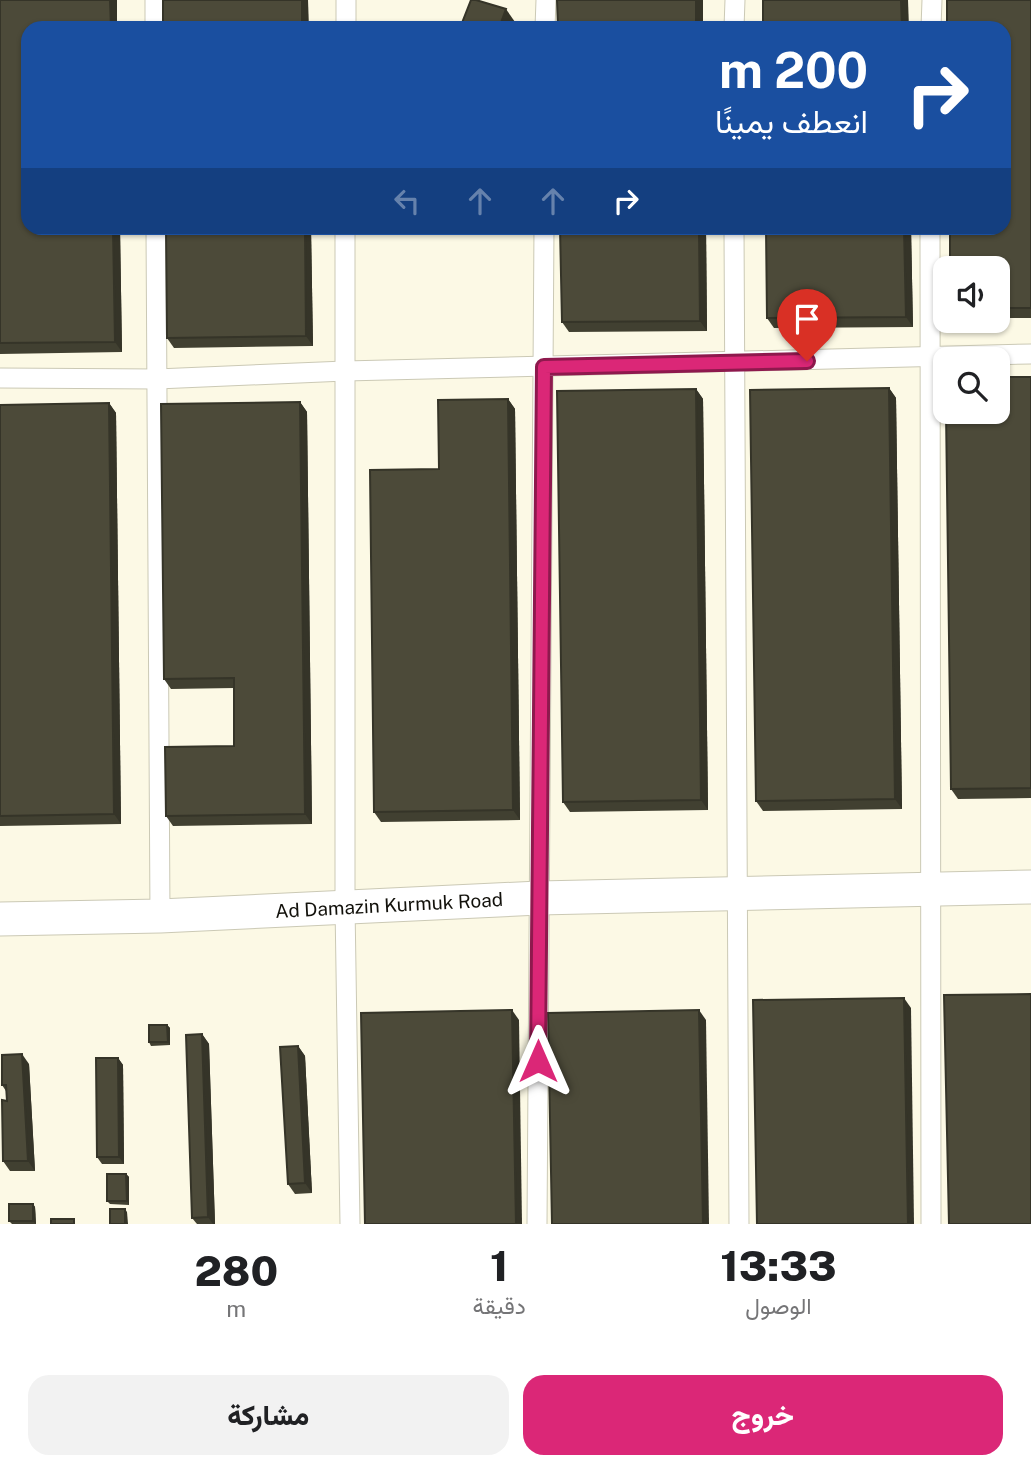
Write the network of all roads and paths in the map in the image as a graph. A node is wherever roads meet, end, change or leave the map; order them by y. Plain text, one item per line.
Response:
1 (155, 0) edge
2 (346, 0) edge
3 (545, 0) edge
4 (735, 0) edge
5 (932, 0) edge
6 (155, 21) edge
7 (346, 21) edge
8 (545, 21) edge
9 (734, 21) edge
10 (932, 21) edge
11 (156, 235) edge
12 (345, 235) edge
13 (544, 235) edge
14 (734, 235) edge
15 (930, 235) edge
16 (1031, 354) edge
17 (930, 358) junction
18 (733, 362) junction
19 (544, 367) junction
20 (345, 371) junction
21 (0, 378) edge
22 (157, 379) junction
23 (1031, 887) edge
24 (929, 888) junction
25 (739, 895) junction
26 (538, 898) junction
27 (345, 906) junction
28 (160, 916) junction
29 (0, 919) edge
30 (351, 1224) edge
31 (537, 1224) edge
32 (739, 1224) edge
33 (931, 1224) edge

1 - 6 street
2 - 7 street
3 - 8 street
4 - 9 street
5 - 10 street
11 - 22 street
12 - 20 street
13 - 19 street
14 - 18 street
15 - 17 street
16 - 17 street
17 - 18 street
17 - 24 street
18 - 19 street
18 - 25 street
19 - 20 street
19 - 26 street
20 - 22 street
20 - 27 street
21 - 22 street
22 - 28 street
23 - 24 highway, Ad Damazin Kurmuk Road
24 - 25 highway, Ad Damazin Kurmuk Road
24 - 33 street
25 - 26 highway, Ad Damazin Kurmuk Road
25 - 32 street
26 - 27 highway, Ad Damazin Kurmuk Road
26 - 31 street
27 - 28 highway, Ad Damazin Kurmuk Road
27 - 30 street
28 - 29 highway, Ad Damazin Kurmuk Road

